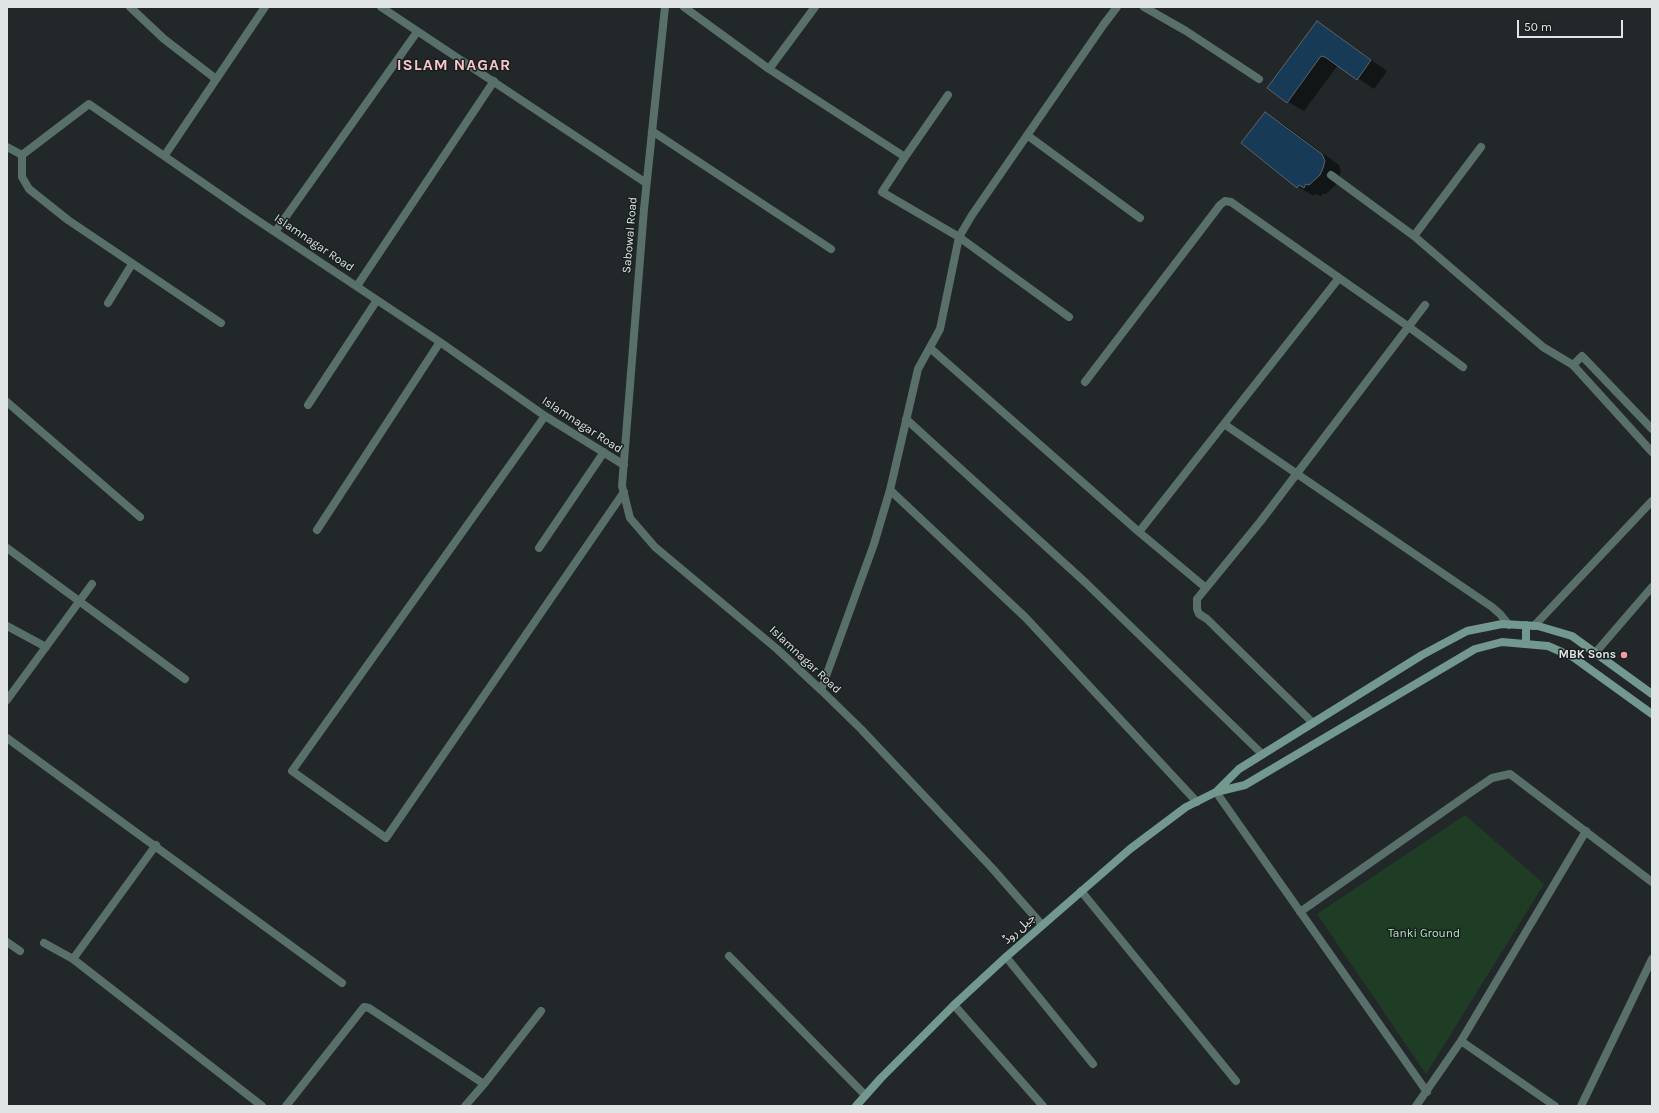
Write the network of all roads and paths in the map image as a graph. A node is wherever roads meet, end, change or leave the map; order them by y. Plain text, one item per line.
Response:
1 (130, 7) edge
2 (266, 7) edge
3 (381, 7) edge
4 (665, 7) edge
5 (684, 7) edge
6 (815, 7) edge
7 (1118, 7) edge
8 (1144, 7) edge
9 (418, 32) junction
10 (769, 69) junction
11 (216, 79) junction
12 (1259, 79) dead end
13 (494, 81) junction
14 (948, 96) dead end
15 (652, 131) junction
16 (1027, 135) junction
17 (7, 147) edge
18 (1481, 148) dead end
19 (22, 155) junction
20 (165, 155) junction
21 (905, 157) junction
22 (1331, 175) dead end
23 (646, 183) junction
24 (1140, 218) dead end
25 (276, 232) junction
26 (1414, 236) junction
27 (959, 237) junction
28 (831, 250) dead end
29 (132, 264) junction
30 (1339, 278) junction
31 (358, 286) junction
32 (378, 300) junction
33 (108, 303) dead end
34 (1425, 305) dead end
35 (1069, 317) dead end
36 (221, 322) dead end
37 (1409, 327) junction
38 (440, 342) junction
39 (930, 348) junction
40 (1573, 365) junction
41 (1463, 367) dead end
42 (1085, 382) dead end
43 (7, 402) edge
44 (308, 405) dead end
45 (545, 416) junction
46 (906, 419) junction
47 (1224, 424) junction
48 (1652, 429) edge
49 (604, 452) junction
50 (1652, 452) edge
51 (624, 465) junction
52 (1296, 474) junction
53 (890, 490) junction
54 (624, 492) junction
55 (1652, 501) edge
56 (140, 517) dead end
57 (317, 530) dead end
58 (1139, 532) junction
59 (7, 548) edge
60 (539, 548) dead end
61 (92, 584) dead end
62 (1652, 587) edge
63 (1206, 588) junction
64 (80, 601) junction
65 (1509, 624) junction
66 (7, 626) edge
67 (1530, 626) junction
68 (1526, 643) junction
69 (46, 647) junction
70 (1596, 652) junction
71 (185, 679) dead end
72 (821, 690) junction
73 (1652, 694) edge
74 (7, 700) edge
75 (1652, 714) edge
76 (1313, 723) junction
77 (7, 738) edge
78 (1262, 754) junction
79 (1216, 792) junction
80 (1197, 802) junction
81 (1586, 831) junction
82 (156, 845) junction
83 (1652, 882) edge
84 (1081, 891) junction
85 (1300, 912) junction
86 (1042, 925) junction
87 (7, 942) edge
88 (44, 942) dead end
89 (20, 951) dead end
90 (729, 956) dead end
91 (1006, 957) junction
92 (73, 959) junction
93 (1652, 959) edge
94 (342, 983) dead end
95 (954, 1005) junction
96 (542, 1012) dead end
97 (1461, 1042) junction
98 (1093, 1064) dead end
99 (1236, 1081) dead end
100 (484, 1084) junction
101 (1426, 1092) junction
102 (865, 1095) junction
103 (262, 1106) edge
104 (286, 1106) edge
105 (465, 1106) edge
106 (856, 1106) edge
107 (1043, 1106) edge
108 (1416, 1106) edge
109 (1555, 1106) edge
110 (1581, 1106) edge

1 - 11 street
2 - 11 street
3 - 9 street
4 - 15 street, Sabowal Road
5 - 10 street
6 - 10 street
7 - 16 street
8 - 12 street
9 - 13 street
9 - 25 street
10 - 21 street
11 - 20 street
13 - 23 street
13 - 31 street
14 - 21 street
15 - 23 street, Sabowal Road
15 - 28 street
16 - 24 street
16 - 27 street
17 - 19 street
18 - 26 street
19 - 20 street, Islamnagar Road
19 - 29 street
20 - 25 street, Islamnagar Road
21 - 27 street
22 - 26 street
23 - 51 street, Sabowal Road
25 - 31 street, Islamnagar Road
26 - 40 street
27 - 35 street
27 - 39 street
29 - 33 street
29 - 36 street
30 - 37 street
30 - 42 street
30 - 47 street
31 - 32 street, Islamnagar Road
32 - 38 street, Islamnagar Road
32 - 44 street
34 - 37 street
37 - 41 street
37 - 52 street
38 - 45 street, Islamnagar Road
38 - 57 street
39 - 46 street
39 - 58 street
40 - 48 street
40 - 50 street
43 - 56 street
45 - 49 street, Islamnagar Road
45 - 54 street
46 - 53 street
46 - 78 street
47 - 52 street
47 - 58 street
49 - 51 street, Islamnagar Road
49 - 60 street
51 - 54 street, Islamnagar Road
52 - 63 street
52 - 65 street
53 - 72 street
53 - 80 street
54 - 72 street, Islamnagar Road
55 - 67 street
58 - 63 street
59 - 64 street
61 - 64 street
62 - 70 street
63 - 76 street
64 - 69 street
64 - 71 street
65 - 67 main road
65 - 76 main road
66 - 69 street
67 - 68 main road
67 - 70 main road
68 - 75 main road
68 - 79 main road
69 - 74 street
70 - 73 main road
72 - 86 street, Islamnagar Road
76 - 78 main road
77 - 82 street
78 - 79 main road
79 - 80 main road, جیل روڈ
79 - 85 street
80 - 84 main road, جیل روڈ
81 - 83 street
81 - 85 street
81 - 97 street
82 - 92 street
82 - 94 street
84 - 86 main road, جیل روڈ
84 - 99 street
85 - 101 street
86 - 91 main road, جیل روڈ
87 - 89 street
88 - 92 street
90 - 102 street
91 - 95 main road, جیل روڈ
91 - 98 street
92 - 103 street
93 - 110 street
95 - 102 main road, جیل روڈ
95 - 107 street
96 - 100 street
97 - 101 street
97 - 109 street
100 - 104 street
100 - 105 street
101 - 108 street
102 - 106 main road, جیل روڈ

